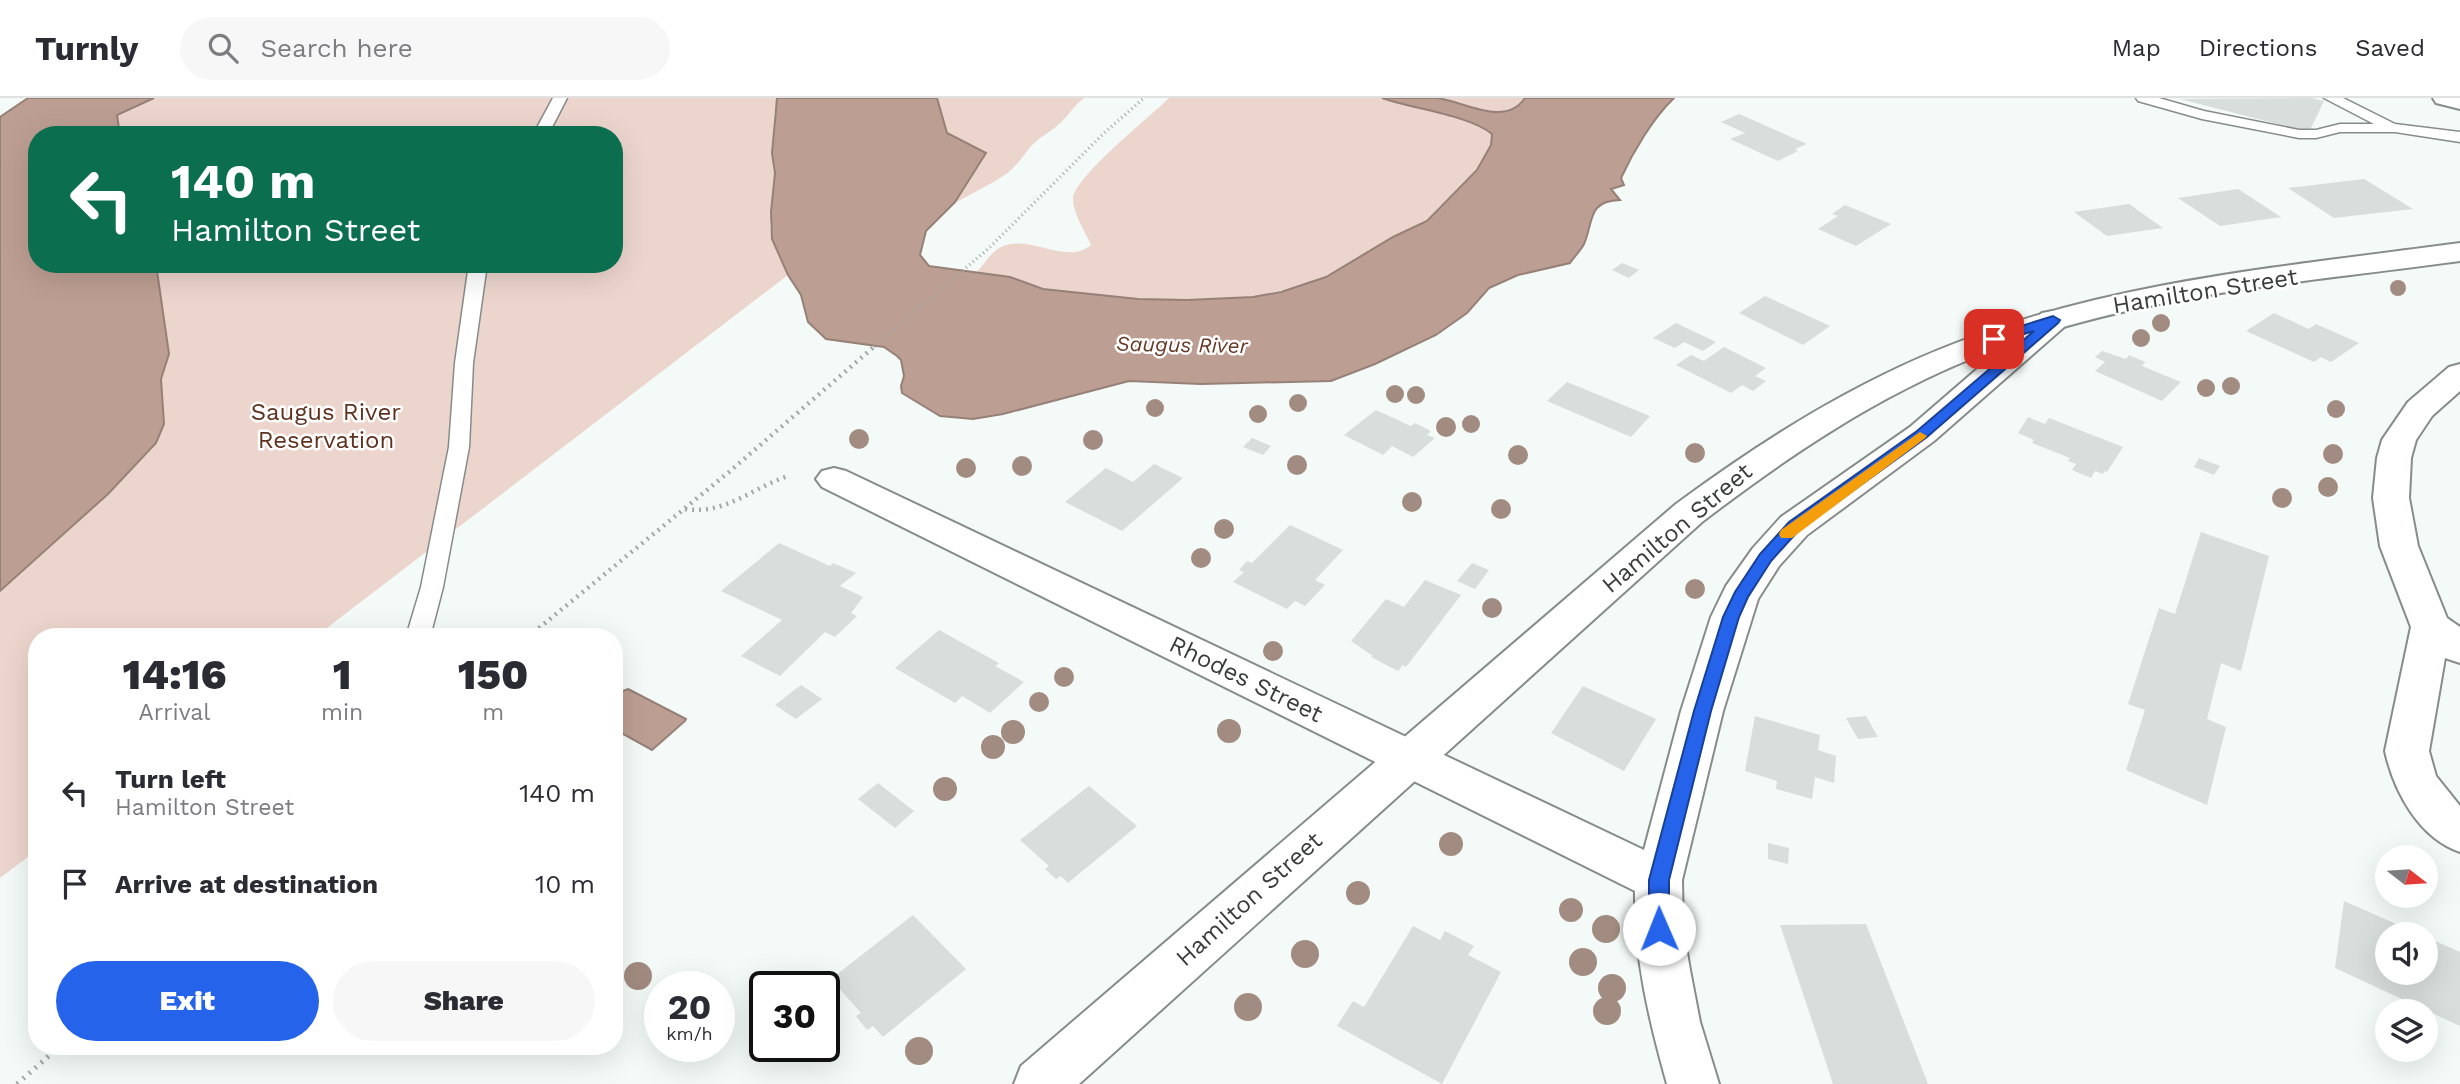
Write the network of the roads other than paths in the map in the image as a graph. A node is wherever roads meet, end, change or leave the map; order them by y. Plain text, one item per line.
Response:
1 (559, 98) edge
2 (2143, 98) edge
3 (2331, 98) edge
4 (2445, 98) edge
5 (2460, 102) edge
6 (545, 126) edge
7 (2395, 128) junction
8 (2460, 137) edge
9 (2460, 252) edge
10 (477, 273) edge
11 (2053, 320) junction
12 (2460, 374) edge
13 (834, 479) road end
14 (421, 628) edge
15 (2446, 637) edge
16 (1408, 758) junction
17 (2460, 833) edge
18 (1659, 880) junction
19 (1040, 1084) edge
20 (1693, 1084) edge

1 - 6 lane
2 - 7 lane
3 - 7 lane
4 - 5 street
7 - 8 lane
9 - 11 street, Hamilton Street
10 - 14 lane
11 - 16 street, Hamilton Street
11 - 18 street
12 - 15 street
13 - 16 street, Rhodes Street
15 - 17 street
16 - 18 street, Rhodes Street
16 - 19 street, Hamilton Street
18 - 20 street

